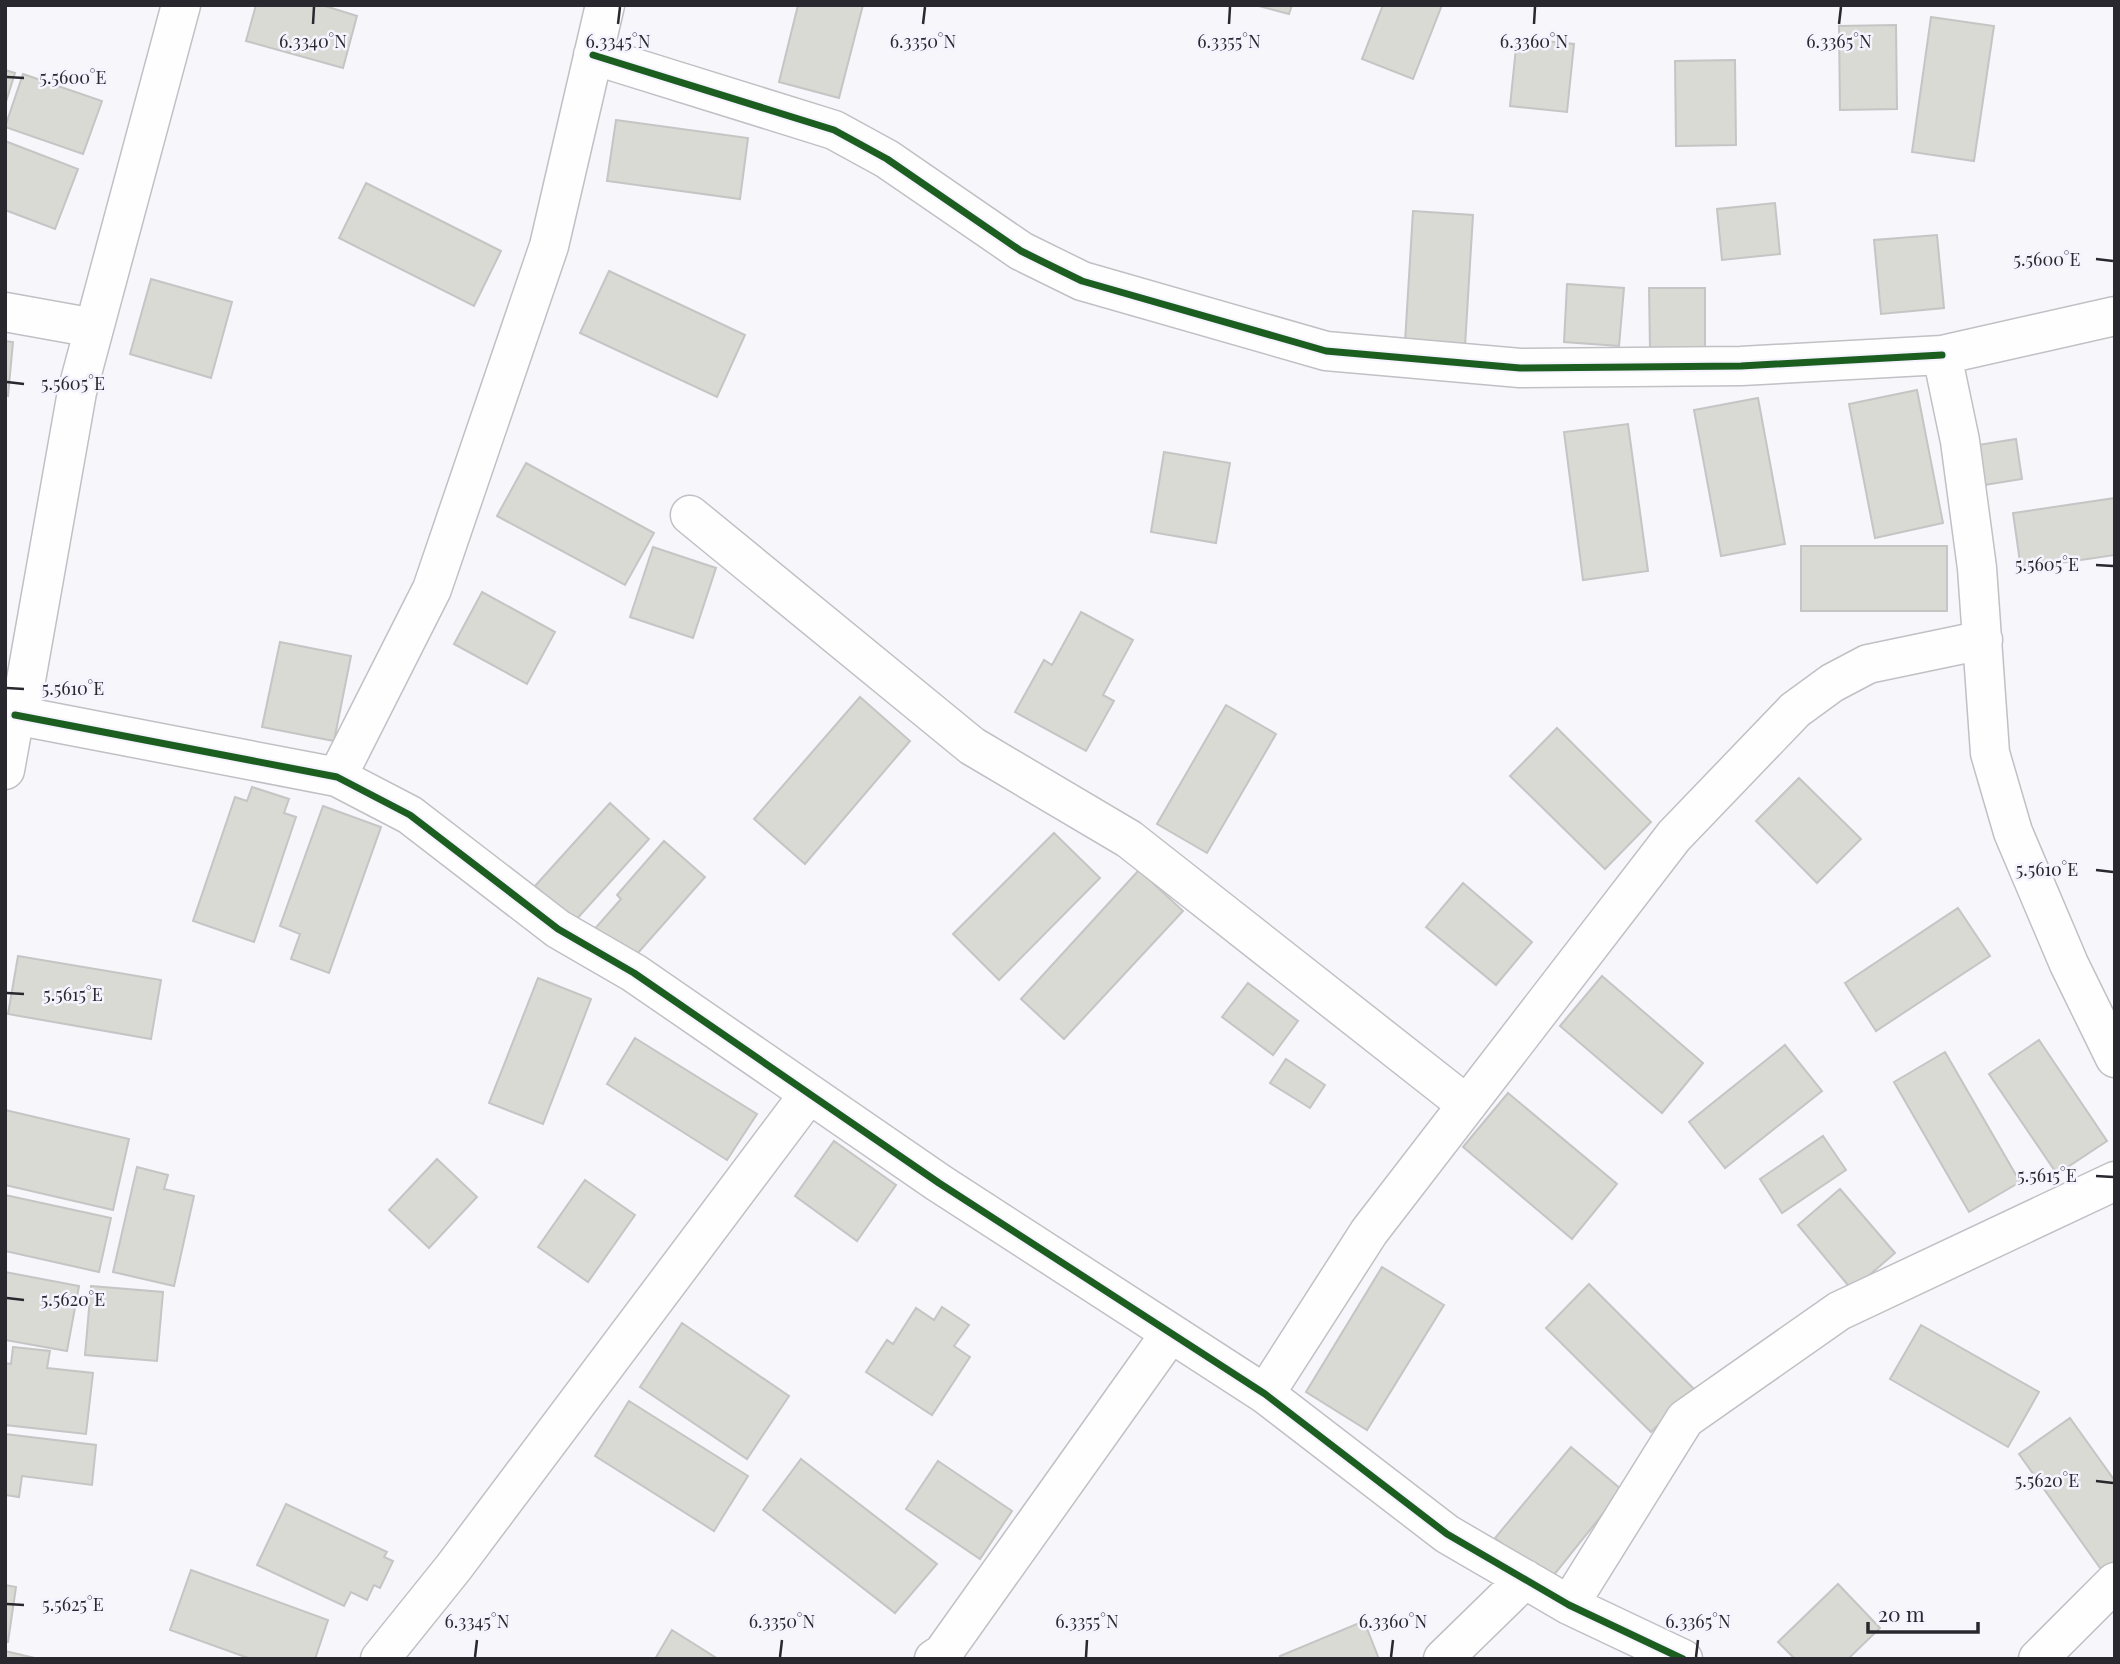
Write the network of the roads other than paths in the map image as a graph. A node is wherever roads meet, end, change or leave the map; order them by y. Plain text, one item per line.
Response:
1 (181, 5) edge
2 (605, 5) edge
3 (593, 55) junction
4 (5, 312) edge
5 (2115, 316) edge
6 (94, 328) junction
7 (1942, 355) junction
8 (690, 514) dead end
9 (1983, 640) junction
10 (15, 715) junction
11 (5, 770) edge
12 (337, 778) junction
13 (2115, 1058) edge
14 (809, 1094) junction
15 (1467, 1105) junction
16 (2115, 1181) edge
17 (1170, 1334) junction
18 (1265, 1394) junction
19 (1525, 1579) junction
20 (2115, 1582) edge
21 (1569, 1605) junction
22 (380, 1659) edge
23 (934, 1659) edge
24 (1443, 1659) edge
25 (1683, 1659) edge
26 (2038, 1659) edge

1 - 6 street
2 - 3 street
3 - 7 street
3 - 12 street
4 - 6 street
5 - 7 street
6 - 10 street
7 - 9 street
8 - 15 street
9 - 13 street
9 - 15 street
10 - 11 street
10 - 12 street
12 - 14 street
14 - 17 street
14 - 22 street
15 - 18 street
16 - 21 street
17 - 18 street
17 - 23 street
18 - 19 street
19 - 21 street
19 - 24 street
20 - 26 street
21 - 25 street

